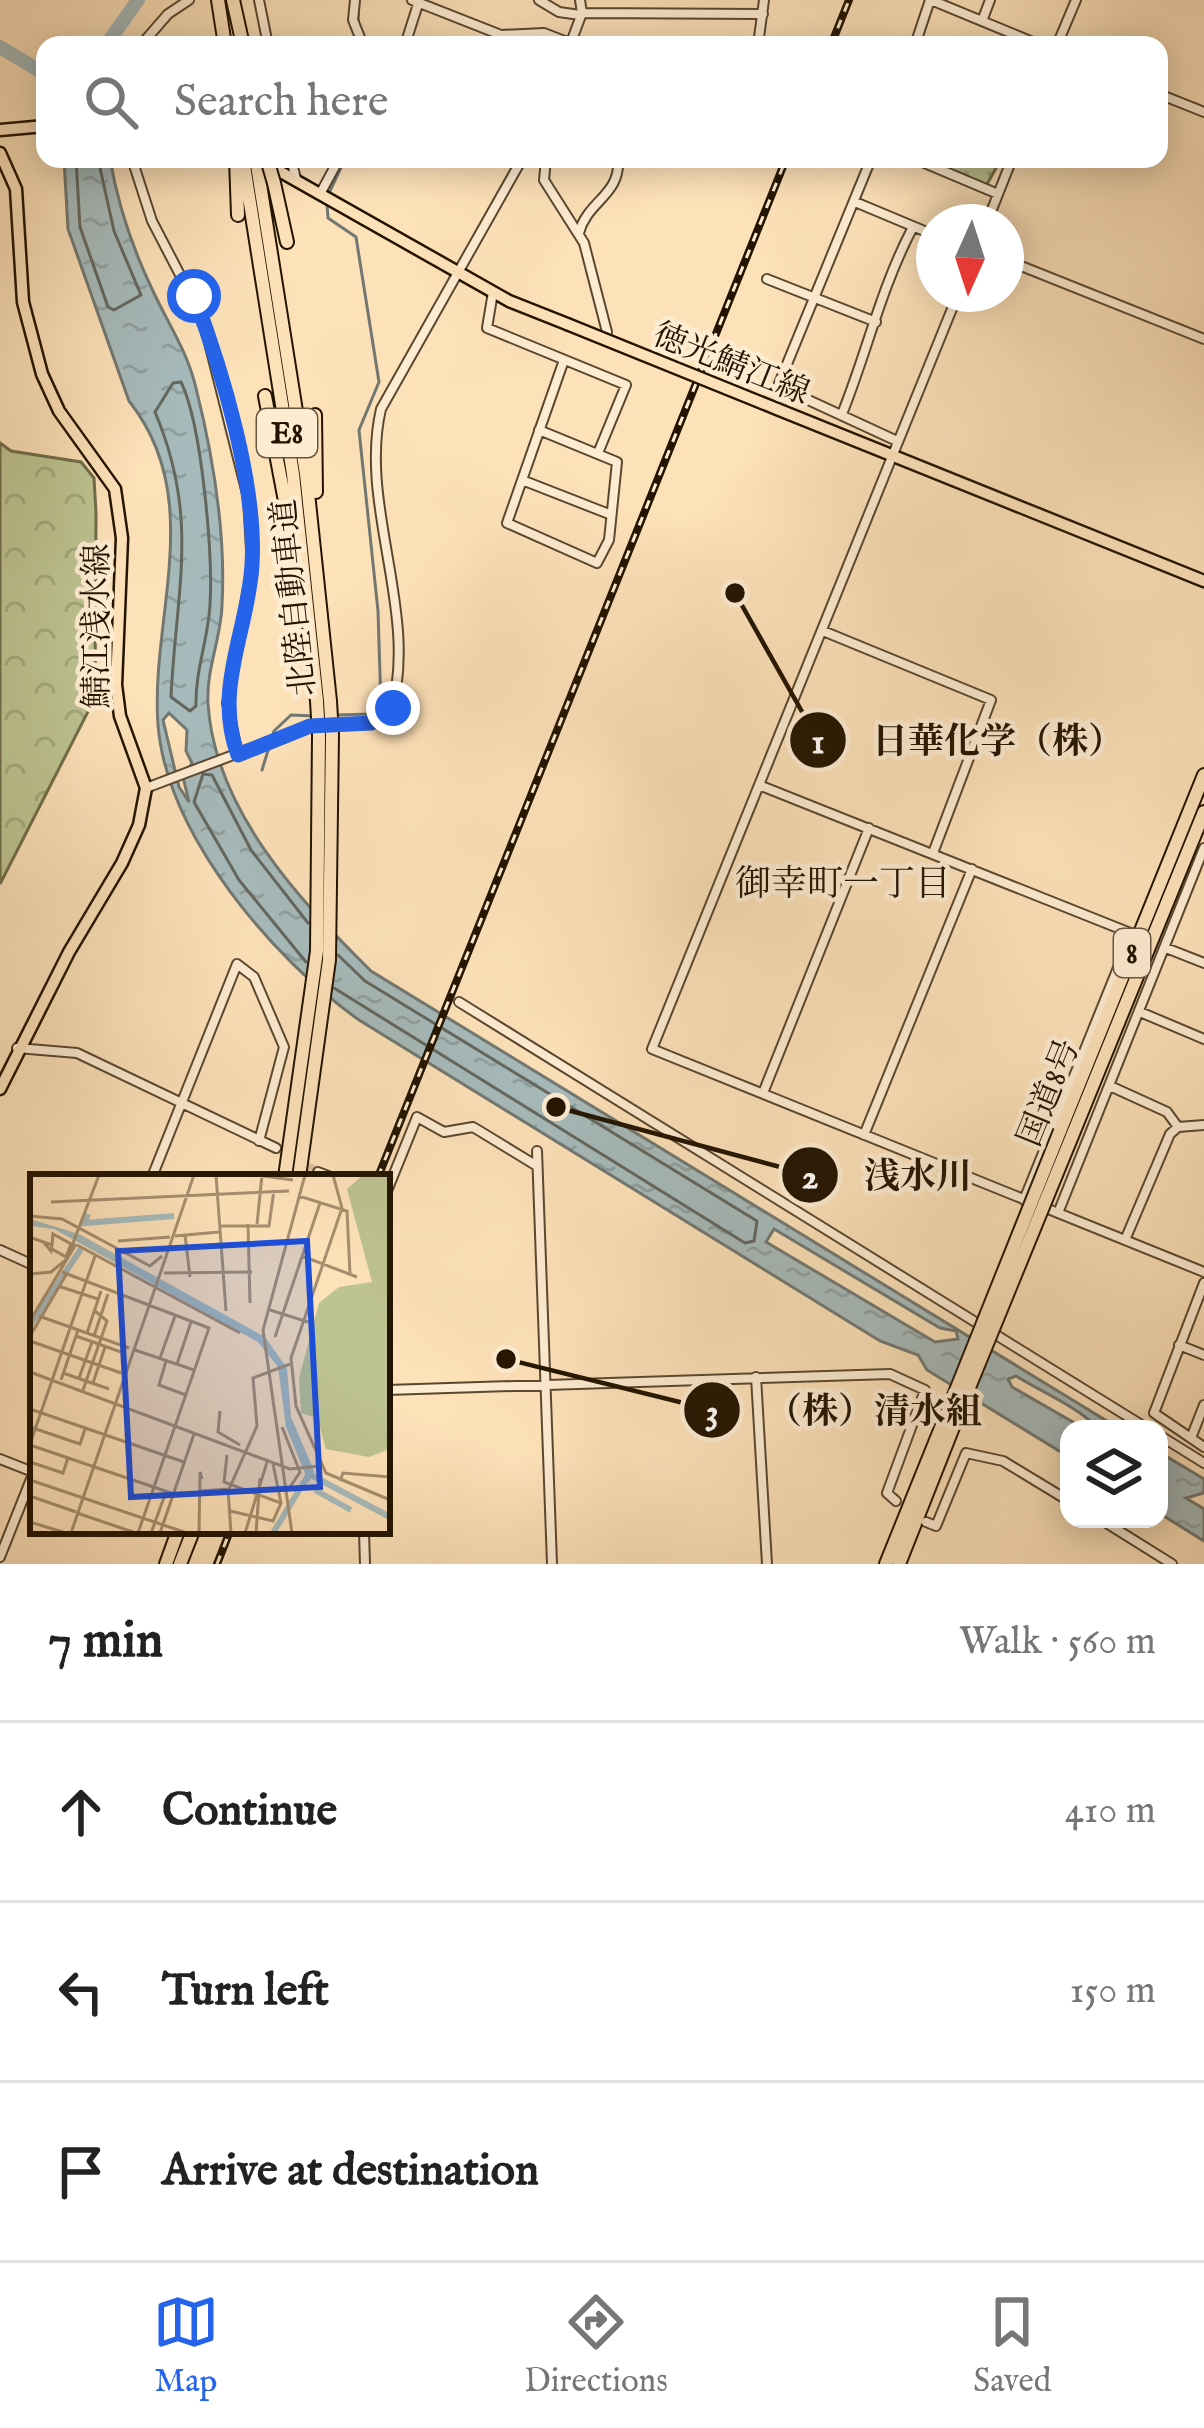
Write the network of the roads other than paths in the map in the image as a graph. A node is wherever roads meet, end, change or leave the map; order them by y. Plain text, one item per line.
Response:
1 (189, 0) edge
2 (218, 0) edge
3 (233, 0) edge
4 (259, 0) edge
5 (355, 0) edge
6 (539, 0) edge
7 (580, 0) edge
8 (764, 0) edge
9 (931, 0) edge
10 (990, 0) edge
11 (1076, 0) edge
12 (417, 1) edge
13 (581, 14) junction
14 (763, 14) junction
15 (982, 21) junction
16 (149, 36) edge
17 (222, 36) edge
18 (239, 36) edge
19 (266, 36) edge
20 (359, 36) edge
21 (407, 36) edge
22 (552, 36) edge
23 (574, 36) edge
24 (759, 36) edge
25 (917, 36) edge
26 (1018, 36) edge
27 (1062, 36) edge
28 (1168, 98) edge
29 (1204, 112) edge
30 (0, 152) edge
31 (135, 168) edge
32 (246, 168) edge
33 (248, 168) edge
34 (261, 168) edge
35 (270, 168) edge
36 (293, 168) edge
37 (334, 168) edge
38 (517, 168) edge
39 (545, 168) edge
40 (617, 168) edge
41 (868, 168) edge
42 (936, 168) edge
43 (1008, 168) edge
44 (296, 181) junction
45 (320, 194) junction
46 (998, 194) junction
47 (855, 202) junction
48 (994, 204) edge
49 (238, 215) dead end
50 (912, 229) junction
51 (916, 230) edge
52 (579, 234) junction
53 (286, 242) dead end
54 (1024, 267) edge
55 (455, 272) junction
56 (767, 280) dead end
57 (493, 292) junction
58 (817, 298) junction
59 (951, 312) edge
60 (876, 322) junction
61 (607, 332) dead end
62 (1204, 339) edge
63 (564, 360) junction
64 (265, 396) dead end
65 (842, 414) junction
66 (315, 415) dead end
67 (539, 430) junction
68 (897, 441) junction
69 (598, 453) junction
70 (890, 455) junction
71 (523, 480) junction
72 (610, 514) junction
73 (1204, 581) edge
74 (823, 631) junction
75 (320, 654) junction
76 (325, 735) junction
77 (236, 756) junction
78 (1204, 775) edge
79 (759, 785) junction
80 (152, 788) junction
81 (1204, 812) edge
82 (869, 828) junction
83 (1204, 848) edge
84 (933, 853) junction
85 (972, 869) junction
86 (1136, 934) junction
87 (1166, 948) junction
88 (1203, 959) edge
89 (459, 1002) dead end
90 (1140, 1012) junction
91 (317, 1022) junction
92 (1204, 1039) edge
93 (17, 1048) junction
94 (1110, 1085) junction
95 (0, 1089) edge
96 (763, 1093) junction
97 (181, 1105) junction
98 (1204, 1125) edge
99 (1178, 1126) junction
100 (1066, 1134) junction
101 (864, 1135) junction
102 (259, 1141) junction
103 (276, 1148) tunnel mouth
104 (538, 1151) dead end
105 (538, 1167) junction
106 (318, 1172) dead end
107 (153, 1174) edge
108 (286, 1174) edge
109 (299, 1174) edge
110 (324, 1174) edge
111 (390, 1183) edge
112 (1024, 1200) junction
113 (1058, 1213) junction
114 (1125, 1240) junction
115 (0, 1250) edge
116 (30, 1264) edge
117 (1204, 1271) edge
118 (1204, 1283) edge
119 (1179, 1345) junction
120 (1204, 1354) edge
121 (756, 1377) junction
122 (547, 1384) junction
123 (390, 1390) edge
124 (956, 1405) junction
125 (1204, 1406) edge
126 (1133, 1420) edge
127 (1191, 1438) junction
128 (1168, 1441) edge
129 (1204, 1447) edge
130 (0, 1459) edge
131 (1204, 1463) edge
132 (30, 1472) edge
133 (30, 1481) edge
134 (1060, 1496) edge
135 (896, 1501) dead end
136 (926, 1522) dead end
137 (1114, 1528) edge
138 (177, 1534) edge
139 (192, 1534) edge
140 (364, 1534) edge
141 (0, 1557) edge
142 (166, 1564) edge
143 (180, 1564) edge
144 (365, 1564) edge
145 (551, 1564) edge
146 (767, 1564) edge
147 (886, 1564) edge
148 (899, 1564) edge
149 (1172, 1564) edge

1 - 16 street
2 - 17 highway
3 - 18 highway
4 - 19 street
5 - 20 street
6 - 13 street
7 - 13 street
8 - 14 street
9 - 15 street
9 - 25 street
10 - 15 street
11 - 27 street
12 - 21 street
12 - 22 street
13 - 14 street
13 - 23 street
14 - 24 street
15 - 26 street
28 - 29 street
30 - 80 main road, 鯖江浅水線
31 - 77 street
32 - 49 highway
33 - 75 highway, 北陸自動車道 / E8
34 - 44 main road, 徳光鯖江線
35 - 53 highway, bridge
36 - 44 street
37 - 45 street
38 - 55 street
39 - 52 street
40 - 52 street
41 - 47 street
42 - 46 street
43 - 46 street
44 - 45 main road, 徳光鯖江線
45 - 55 main road, 徳光鯖江線
46 - 48 street
47 - 50 street
47 - 58 street
50 - 51 street
50 - 60 street
52 - 61 street
54 - 62 street
55 - 57 main road, 徳光鯖江線
55 - 77 street
56 - 58 street
57 - 63 street
57 - 70 main road, 徳光鯖江線, bridge
58 - 60 street
58 - 65 street
59 - 68 street
60 - 65 street
63 - 67 street
63 - 69 street
64 - 75 highway
65 - 68 street
66 - 75 highway
67 - 69 street
67 - 71 street
68 - 70 street
69 - 72 street
70 - 73 main road, 徳光鯖江線
70 - 74 street
71 - 72 street
71 - 72 street
74 - 79 street
74 - 84 street
75 - 76 highway, 北陸自動車道 / E8, bridge
76 - 91 highway, 北陸自動車道 / E8
76 - 91 highway, 北陸自動車道 / E8
77 - 80 street
78 - 86 highway, 国道8号 / 8
79 - 82 street
79 - 96 street
80 - 93 main road
81 - 100 highway, 国道8号 / 8
82 - 84 street
82 - 96 street
83 - 87 street
84 - 85 street
85 - 86 street
85 - 101 street
86 - 100 highway, 国道8号 / 8
86 - 112 street
87 - 88 street
87 - 90 street
89 - 126 street
90 - 92 street
90 - 94 street
91 - 108 highway, 北陸自動車道 / E8
91 - 109 highway, 北陸自動車道 / E8
93 - 95 main road
93 - 97 street
94 - 99 street
94 - 113 street
96 - 101 street
97 - 102 street
97 - 102 street
97 - 107 street
98 - 99 street
99 - 114 street
100 - 124 highway, 国道8号 / 8, bridge
101 - 112 street
102 - 103 street
104 - 105 street
105 - 111 street
105 - 122 street
106 - 110 street
112 - 113 street
113 - 114 street
114 - 117 street
115 - 116 street
118 - 119 street
119 - 120 street
119 - 127 street
121 - 122 street
121 - 135 street
121 - 146 street
122 - 123 street
122 - 145 street
124 - 147 highway, 国道8号 / 8
124 - 148 highway, 国道8号 / 8
125 - 127 street
127 - 129 street
128 - 131 street
130 - 132 street
133 - 141 street
134 - 136 street
137 - 149 street
138 - 142 highway
139 - 143 highway
140 - 144 street

